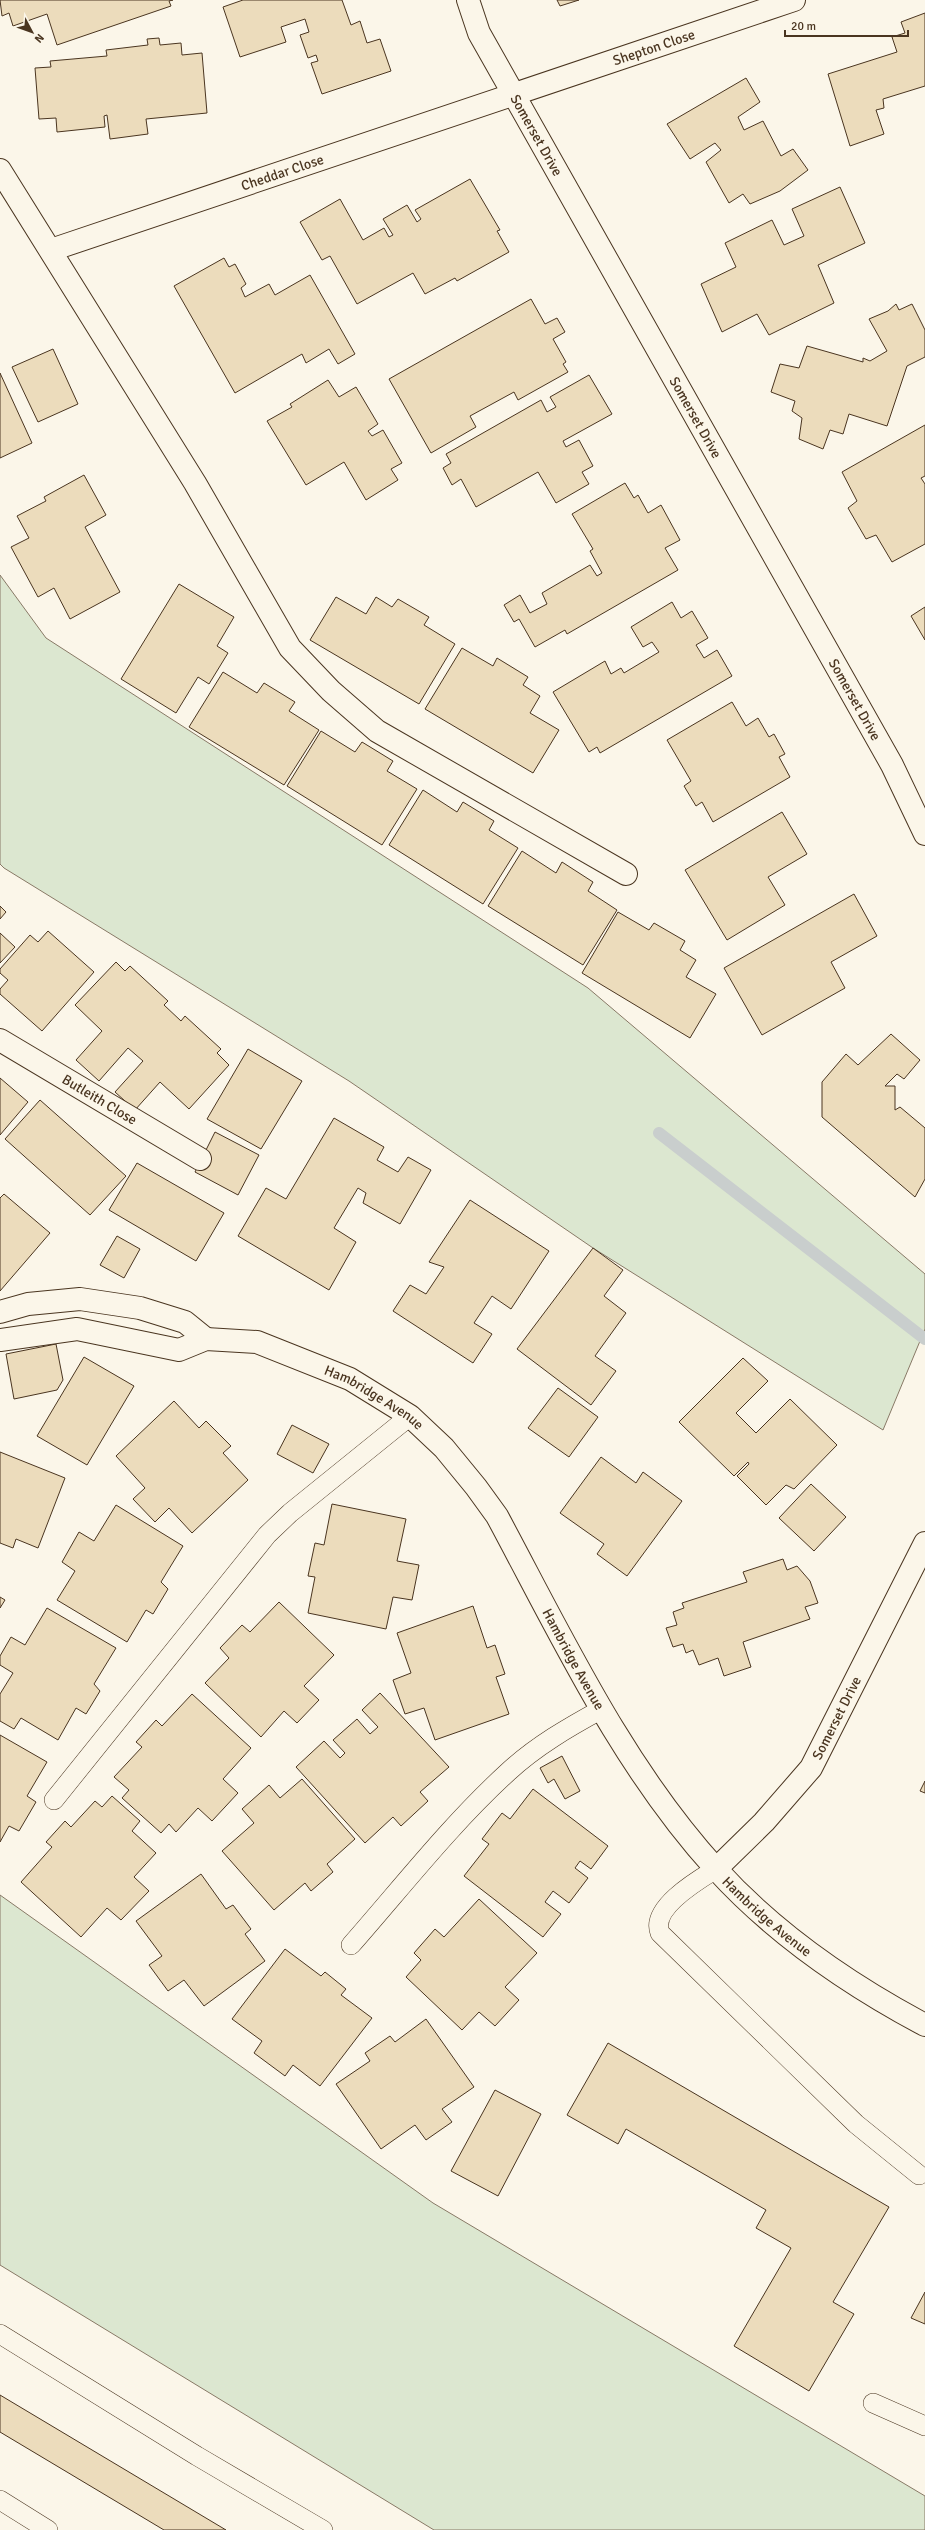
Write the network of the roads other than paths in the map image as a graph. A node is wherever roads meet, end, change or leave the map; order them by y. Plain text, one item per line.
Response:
1 (468, 0) edge
2 (794, 0) edge
3 (514, 96) junction
4 (0, 170) edge
5 (51, 250) junction
6 (925, 834) edge
7 (626, 874) dead end
8 (0, 1040) edge
9 (200, 1159) dead end
10 (0, 1312) edge
11 (206, 1339) junction
12 (0, 1340) edge
13 (410, 1416) junction
14 (925, 1543) edge
15 (602, 1709) junction
16 (54, 1800) dead end
17 (716, 1869) junction
18 (351, 1946) dead end
19 (925, 2025) edge
20 (919, 2174) dead end
21 (0, 2334) edge
22 (873, 2404) dead end
23 (925, 2426) edge
24 (0, 2500) edge
25 (48, 2530) edge
26 (323, 2530) edge

1 - 3 street, Somerset Drive
2 - 3 street, Shepton Close
3 - 5 street, Cheddar Close
3 - 6 street, Somerset Drive
4 - 5 street
5 - 7 street
8 - 9 street, Butleith Close
10 - 11 street
11 - 12 street, Hambridge Avenue
11 - 13 street, Hambridge Avenue
13 - 15 street, Hambridge Avenue
13 - 16 lane
14 - 17 street, Somerset Drive
15 - 17 street, Hambridge Avenue
15 - 18 lane
17 - 19 street, Hambridge Avenue
17 - 20 lane
21 - 26 lane
22 - 23 lane
24 - 25 lane

